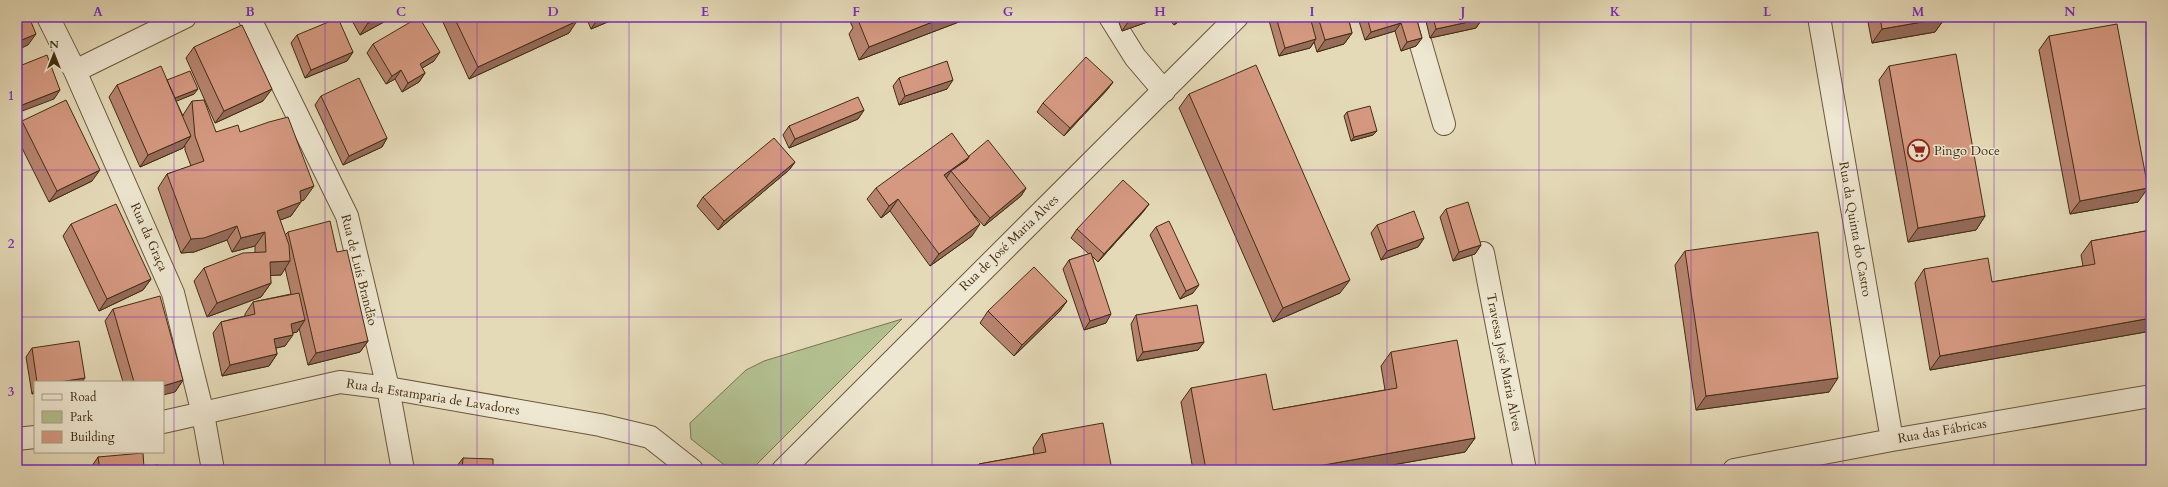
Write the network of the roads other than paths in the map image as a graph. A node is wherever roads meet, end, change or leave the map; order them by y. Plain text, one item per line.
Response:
1 (48, 17) edge
2 (185, 17) edge
3 (249, 17) edge
4 (1110, 17) edge
5 (1237, 17) edge
6 (1413, 17) edge
7 (1819, 17) edge
8 (75, 71) junction
9 (1164, 91) junction
10 (1444, 124) dead end
11 (1483, 253) dead end
12 (388, 388) junction
13 (2151, 396) edge
14 (203, 414) junction
15 (164, 422) edge
16 (34, 437) edge
17 (17, 439) edge
18 (1892, 440) junction
19 (213, 470) edge
20 (403, 470) edge
21 (692, 470) edge
22 (782, 470) edge
23 (1525, 470) edge
24 (1734, 470) edge

1 - 8 street, Rua da Graça
2 - 8 street
3 - 12 street, Rua de Luís Brandão
4 - 9 street
5 - 9 street, Rua de José Maria Alves
6 - 10 street
7 - 18 street, Rua da Quinta do Castro
8 - 14 street, Rua da Graça
9 - 22 street, Rua de José Maria Alves
11 - 23 street, Travessa José Maria Alves
12 - 14 street, Rua da Estamparia de Lavadores
12 - 20 street, Rua de Luís Brandão
12 - 21 street, Rua da Estamparia de Lavadores
13 - 18 street, Rua das Fábricas
14 - 15 street, Rua da Estamparia de Lavadores
14 - 19 street, Rua da Graça
16 - 17 street
18 - 24 street, Rua das Fábricas

